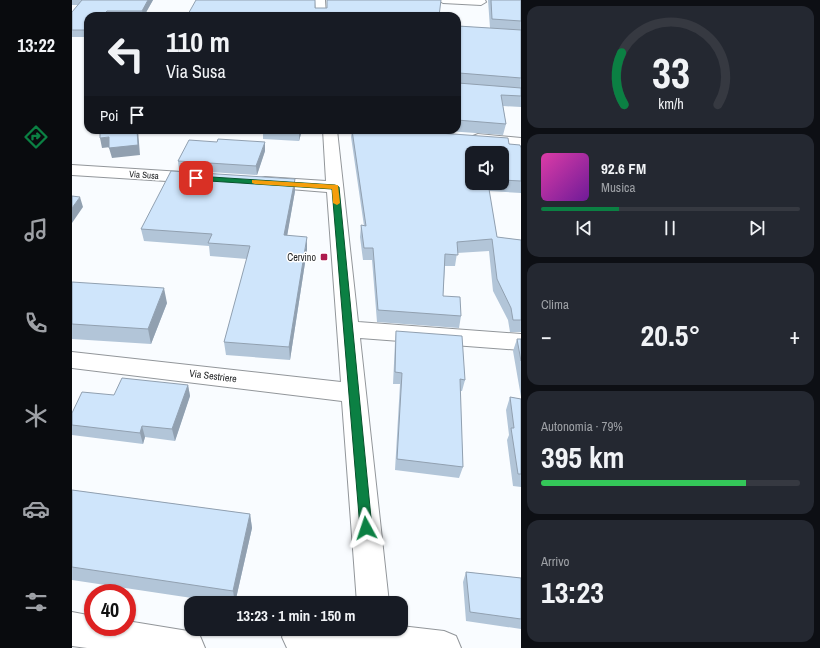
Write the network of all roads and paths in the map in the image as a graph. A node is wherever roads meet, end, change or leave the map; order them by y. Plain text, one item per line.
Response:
1 (320, 0) edge
2 (443, 0) edge
3 (482, 2) dead end
4 (321, 12) edge
5 (330, 134) edge
6 (466, 138) edge
7 (521, 143) edge
8 (72, 170) edge
9 (212, 179) edge
10 (251, 182) edge
11 (335, 187) junction
12 (348, 329) junction
13 (521, 342) edge
14 (72, 360) edge
15 (354, 393) junction
16 (372, 596) edge
17 (72, 629) edge
18 (299, 637) dead end
19 (376, 638) edge
20 (188, 648) edge
21 (444, 648) edge

1 - 4 street
2 - 3 street
5 - 11 street
6 - 7 street
8 - 9 street, Via Susa
10 - 11 street
11 - 12 street
12 - 13 street
12 - 15 street
14 - 15 street, Via Sestriere
15 - 16 street
17 - 20 street
18 - 19 street
19 - 21 street

